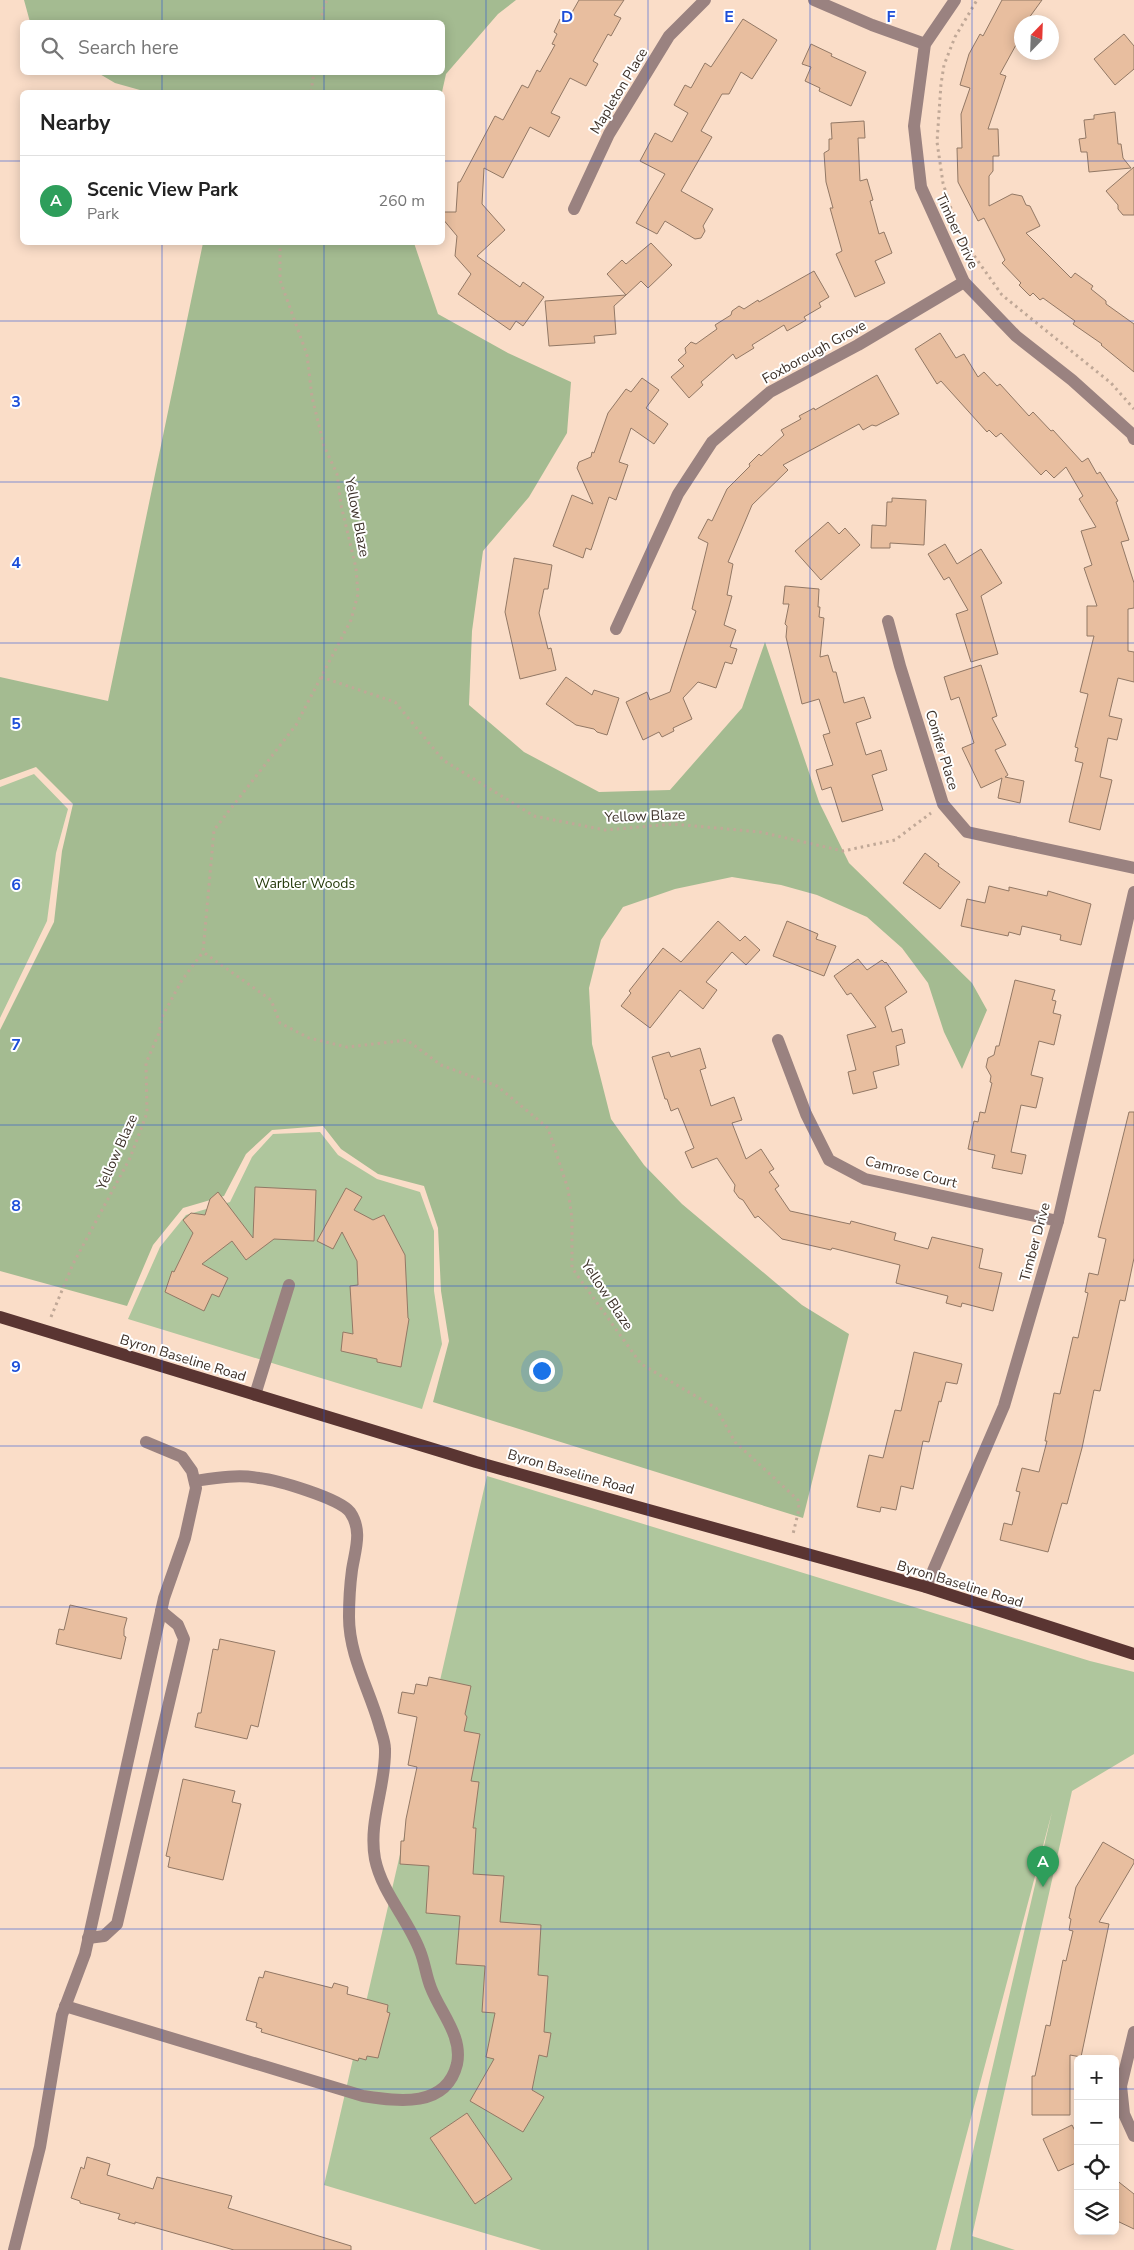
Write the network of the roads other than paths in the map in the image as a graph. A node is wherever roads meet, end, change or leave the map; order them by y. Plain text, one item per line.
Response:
1 (705, 0) edge
2 (814, 0) edge
3 (954, 0) edge
4 (925, 44) junction
5 (574, 209) dead end
6 (964, 282) junction
7 (1133, 435) edge
8 (888, 621) dead end
9 (616, 629) dead end
10 (1134, 868) edge
11 (1134, 892) edge
12 (778, 1040) dead end
13 (1058, 1221) junction
14 (289, 1286) dead end
15 (0, 1317) edge
16 (255, 1395) junction
17 (146, 1442) dead end
18 (195, 1481) junction
19 (926, 1588) junction
20 (161, 1611) junction
21 (1134, 1654) edge
22 (88, 1938) junction
23 (65, 2006) junction
24 (1134, 2032) edge
25 (1134, 2136) edge
26 (14, 2250) edge

1 - 5 street, Mapleton Place
2 - 4 street
3 - 4 street, Timber Drive
4 - 6 street, Timber Drive
6 - 7 street, Timber Drive
6 - 9 street, Foxborough Grove
8 - 10 street, Conifer Place
11 - 13 street, Timber Drive
12 - 13 street, Camrose Court
13 - 19 street, Timber Drive
14 - 16 street
15 - 16 main road, Byron Baseline Road
16 - 19 main road, Byron Baseline Road
17 - 18 street
18 - 20 street
18 - 23 street
19 - 21 main road, Byron Baseline Road
20 - 22 street
20 - 22 street
22 - 23 street
23 - 26 street
24 - 25 street

